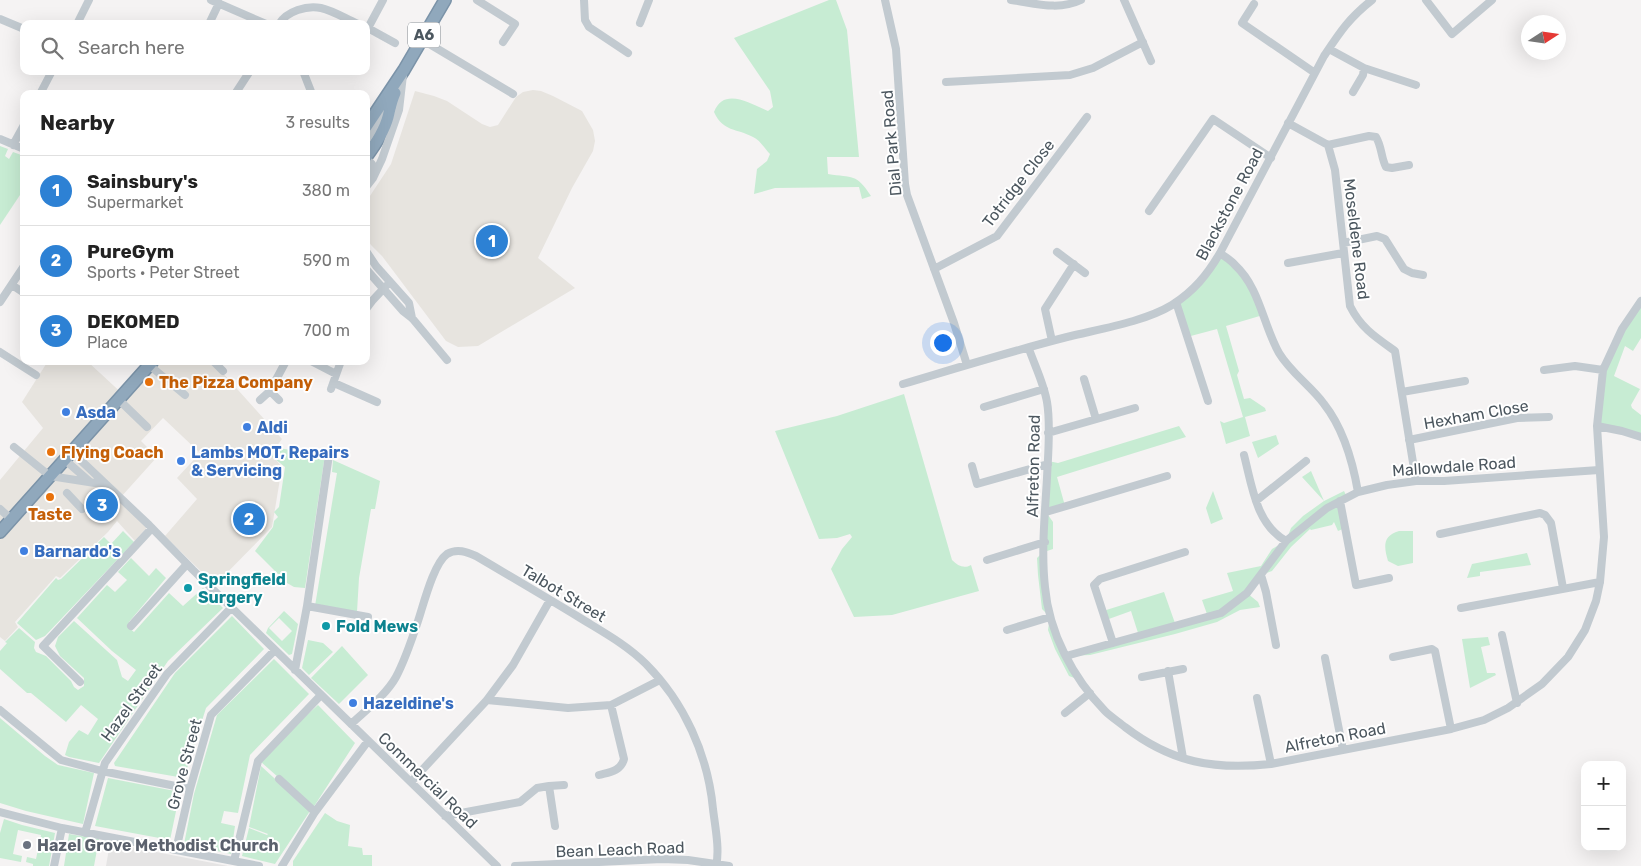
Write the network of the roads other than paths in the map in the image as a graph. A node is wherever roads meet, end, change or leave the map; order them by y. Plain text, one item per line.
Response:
1 (89, 0) edge
2 (383, 0) edge
3 (445, 0) edge
4 (477, 0) edge
5 (584, 0) edge
6 (649, 0) edge
7 (885, 0) edge
8 (1011, 0) edge
9 (1081, 0) edge
10 (1124, 0) edge
11 (1372, 0) edge
12 (1426, 0) edge
13 (1492, 0) edge
14 (215, 2) edge
15 (1254, 4) dead end
16 (0, 19) edge
17 (79, 20) edge
18 (210, 20) edge
19 (257, 20) edge
20 (282, 20) edge
21 (349, 20) edge
22 (370, 23) edge
23 (640, 23) dead end
24 (20, 27) edge
25 (370, 30) edge
26 (421, 39) junction
27 (503, 42) dead end
28 (1143, 42) junction
29 (395, 43) dead end
30 (1329, 49) junction
31 (628, 53) dead end
32 (1151, 60) dead end
33 (1364, 68) junction
34 (404, 70) junction
35 (1316, 73) junction
36 (50, 75) edge
37 (247, 75) edge
38 (304, 75) edge
39 (946, 82) dead end
40 (1416, 85) dead end
41 (42, 90) edge
42 (238, 90) edge
43 (310, 90) edge
44 (1353, 92) dead end
45 (513, 94) dead end
46 (389, 108) junction
47 (1087, 117) dead end
48 (370, 121) edge
49 (1288, 123) junction
50 (20, 132) edge
51 (370, 135) edge
52 (0, 139) edge
53 (13, 145) junction
54 (1328, 145) junction
55 (20, 148) edge
56 (370, 152) edge
57 (1270, 158) junction
58 (370, 162) edge
59 (1409, 165) dead end
60 (373, 178) junction
61 (370, 182) edge
62 (1149, 211) dead end
63 (1343, 243) junction
64 (1058, 252) dead end
65 (1220, 253) junction
66 (1343, 253) junction
67 (370, 256) edge
68 (1288, 263) dead end
69 (1074, 264) junction
70 (934, 269) junction
71 (20, 272) edge
72 (370, 273) edge
73 (1085, 273) dead end
74 (1424, 275) dead end
75 (390, 282) junction
76 (12, 285) junction
77 (383, 288) junction
78 (20, 290) edge
79 (1641, 301) edge
80 (0, 302) edge
81 (1176, 302) junction
82 (370, 304) edge
83 (412, 318) junction
84 (1052, 341) junction
85 (1029, 348) junction
86 (0, 352) edge
87 (446, 360) dead end
88 (20, 365) edge
89 (20, 365) edge
90 (149, 365) edge
91 (153, 365) edge
92 (216, 365) edge
93 (284, 365) edge
94 (319, 365) edge
95 (339, 365) edge
96 (967, 365) junction
97 (1544, 370) dead end
98 (1603, 370) junction
99 (223, 371) dead end
100 (336, 374) junction
101 (36, 375) dead end
102 (1084, 379) dead end
103 (1466, 382) dead end
104 (902, 384) dead end
105 (1044, 389) junction
106 (270, 391) junction
107 (1402, 392) junction
108 (185, 395) dead end
109 (119, 400) junction
110 (260, 400) dead end
111 (279, 400) dead end
112 (1208, 401) dead end
113 (378, 402) dead end
114 (984, 407) dead end
115 (1135, 408) dead end
116 (1549, 417) dead end
117 (1096, 419) junction
118 (1597, 426) junction
119 (146, 427) dead end
120 (1048, 433) junction
121 (1641, 436) edge
122 (1409, 440) junction
123 (14, 447) dead end
124 (329, 455) dead end
125 (1244, 455) dead end
126 (69, 456) junction
127 (1306, 462) dead end
128 (1048, 464) junction
129 (972, 466) dead end
130 (1599, 470) junction
131 (50, 476) junction
132 (1168, 476) dead end
133 (1416, 481) junction
134 (90, 482) junction
135 (104, 482) junction
136 (1358, 492) junction
137 (67, 493) dead end
138 (1256, 501) junction
139 (1340, 501) junction
140 (0, 509) edge
141 (82, 510) dead end
142 (1046, 512) junction
143 (12, 520) junction
144 (152, 528) junction
145 (0, 532) edge
146 (1440, 534) dead end
147 (1286, 541) junction
148 (1045, 542) junction
149 (1185, 552) dead end
150 (987, 560) dead end
151 (187, 564) junction
152 (1261, 575) junction
153 (1389, 578) dead end
154 (1600, 582) junction
155 (1563, 588) junction
156 (550, 600) junction
157 (307, 606) junction
158 (232, 607) junction
159 (1460, 608) dead end
160 (368, 617) dead end
161 (1050, 617) junction
162 (131, 626) dead end
163 (1007, 630) dead end
164 (1502, 635) dead end
165 (1113, 643) junction
166 (1276, 646) dead end
167 (275, 650) junction
168 (1066, 656) junction
169 (1393, 657) dead end
170 (1325, 658) dead end
171 (1183, 669) dead end
172 (295, 670) junction
173 (1168, 672) junction
174 (1142, 677) dead end
175 (660, 680) junction
176 (80, 682) dead end
177 (1090, 693) junction
178 (321, 695) junction
179 (1257, 698) dead end
180 (487, 700) junction
181 (1517, 703) junction
182 (611, 705) junction
183 (0, 710) edge
184 (1064, 713) dead end
185 (351, 724) junction
186 (1451, 729) junction
187 (368, 741) junction
188 (1343, 750) junction
189 (1183, 758) junction
190 (1271, 764) junction
191 (102, 772) junction
192 (599, 776) dead end
193 (278, 778) dead end
194 (411, 782) junction
195 (564, 785) dead end
196 (550, 786) junction
197 (190, 789) junction
198 (0, 812) edge
199 (315, 812) junction
200 (446, 816) junction
201 (555, 826) dead end
202 (62, 828) junction
203 (85, 833) junction
204 (176, 850) junction
205 (234, 861) junction
206 (623, 864) edge
207 (539, 865) edge
208 (717, 865) edge
209 (54, 866) edge
210 (258, 866) edge
211 (282, 866) edge
212 (498, 866) edge
213 (515, 866) edge
214 (729, 866) edge

1 - 17 street
2 - 22 street
3 - 26 highway, A6
4 - 27 street
5 - 31 street
6 - 23 street
7 - 70 street, Dial Park Road
8 - 9 street
10 - 28 street
11 - 30 street, Blackstone Road
12 - 13 street
14 - 18 street
14 - 19 street
15 - 35 street
16 - 24 street
20 - 21 street
25 - 29 street
26 - 34 highway, A6
26 - 45 street
28 - 32 street
28 - 39 street
30 - 33 street
30 - 35 street, Blackstone Road
33 - 40 street
33 - 44 street
34 - 46 highway, A6
34 - 48 highway, A6
34 - 60 street
35 - 49 street, Blackstone Road
36 - 41 street
37 - 42 street
38 - 43 street
46 - 51 street, A6
46 - 56 highway, A6
47 - 70 street, Totridge Close
49 - 54 street
49 - 57 street, Blackstone Road
50 - 53 street
52 - 53 street
53 - 55 street
54 - 59 street
54 - 63 street, Moseldene Road
57 - 62 street
57 - 65 street, Blackstone Road
58 - 60 street
60 - 61 street
63 - 66 street, Moseldene Road
63 - 74 street
64 - 69 street
65 - 81 street, Blackstone Road
65 - 136 street
66 - 68 street
66 - 107 street, Moseldene Road
67 - 75 street
69 - 73 street
69 - 84 street
70 - 96 street, Dial Park Road
71 - 76 street
72 - 77 street
75 - 77 street
75 - 83 street
76 - 78 street
76 - 80 street
77 - 82 street
77 - 83 street
79 - 98 street, Alfreton Road
81 - 84 street, Blackstone Road
81 - 112 street
83 - 87 street
84 - 85 street, Blackstone Road
85 - 96 street, Blackstone Road
85 - 105 street, Alfreton Road
86 - 88 street
89 - 101 street
90 - 109 highway
91 - 108 street
92 - 99 street
93 - 106 street
94 - 100 street
95 - 100 street
96 - 104 street, Blackstone Road
97 - 98 street
98 - 118 street, Alfreton Road
100 - 113 street
102 - 117 street
103 - 107 street
105 - 114 street
105 - 120 street, Alfreton Road
106 - 110 street
106 - 111 street
107 - 122 street, Moseldene Road
109 - 119 street
109 - 126 highway
115 - 117 street
116 - 122 street, Hexham Close
117 - 120 street
118 - 121 street
118 - 130 street, Alfreton Road
120 - 128 street, Alfreton Road
122 - 133 street, Moseldene Road
123 - 131 street
124 - 157 street
125 - 138 street
126 - 131 highway
126 - 134 street
126 - 135 street, Commercial Road
127 - 138 street
128 - 129 street
128 - 142 street, Alfreton Road
130 - 133 street, Mallowdale Road
130 - 154 street, Alfreton Road
131 - 134 street
131 - 143 highway
132 - 142 street
133 - 136 street, Mallowdale Road
134 - 135 street
135 - 144 street, Commercial Road
136 - 139 street, Mallowdale Road
137 - 141 street
138 - 147 street
139 - 147 street, Mallowdale Road
139 - 153 street
140 - 143 street
142 - 148 street, Alfreton Road
143 - 145 highway
144 - 151 street, Commercial Road
144 - 176 street
146 - 155 street
147 - 152 street, Mallowdale Road
148 - 150 street
148 - 161 street, Alfreton Road
149 - 165 street
151 - 158 street, Commercial Road
151 - 162 street
152 - 165 street, Mallowdale Road
152 - 166 street
154 - 155 street
154 - 181 street, Alfreton Road
155 - 159 street
156 - 175 street, Talbot Street
156 - 180 street
156 - 185 street, Talbot Street
157 - 160 street
157 - 172 street
158 - 167 street, Commercial Road
158 - 191 street, Hazel Street
161 - 163 street
161 - 168 street, Alfreton Road
164 - 181 street
165 - 168 street, Mallowdale Road
167 - 172 street, Commercial Road
167 - 197 street, Grove Street
168 - 177 street, Alfreton Road
169 - 186 street
170 - 188 street
171 - 173 street
172 - 178 street, Commercial Road
173 - 174 street
173 - 189 street
175 - 182 street
175 - 208 street, Talbot Street
177 - 184 street
177 - 189 street, Alfreton Road
178 - 185 street, Commercial Road
178 - 205 street
179 - 190 street
180 - 182 street
180 - 194 street
181 - 186 street, Alfreton Road
182 - 192 street
183 - 191 street
185 - 187 street, Commercial Road
186 - 188 street, Alfreton Road
187 - 194 street, Commercial Road
187 - 199 street
188 - 190 street, Alfreton Road
189 - 190 street, Alfreton Road
191 - 197 street
191 - 203 street, Hazel Street
193 - 199 street
194 - 200 street, Commercial Road
195 - 196 street
196 - 200 street
196 - 201 street
197 - 204 street, Grove Street
198 - 202 street
199 - 211 street
200 - 212 street, Commercial Road
202 - 203 street
202 - 209 street
203 - 204 street
204 - 205 street
205 - 210 street
206 - 207 street, Bean Leach Road
206 - 208 street, Bean Leach Road
207 - 213 street, Bean Leach Road
208 - 214 street, Bean Leach Road

